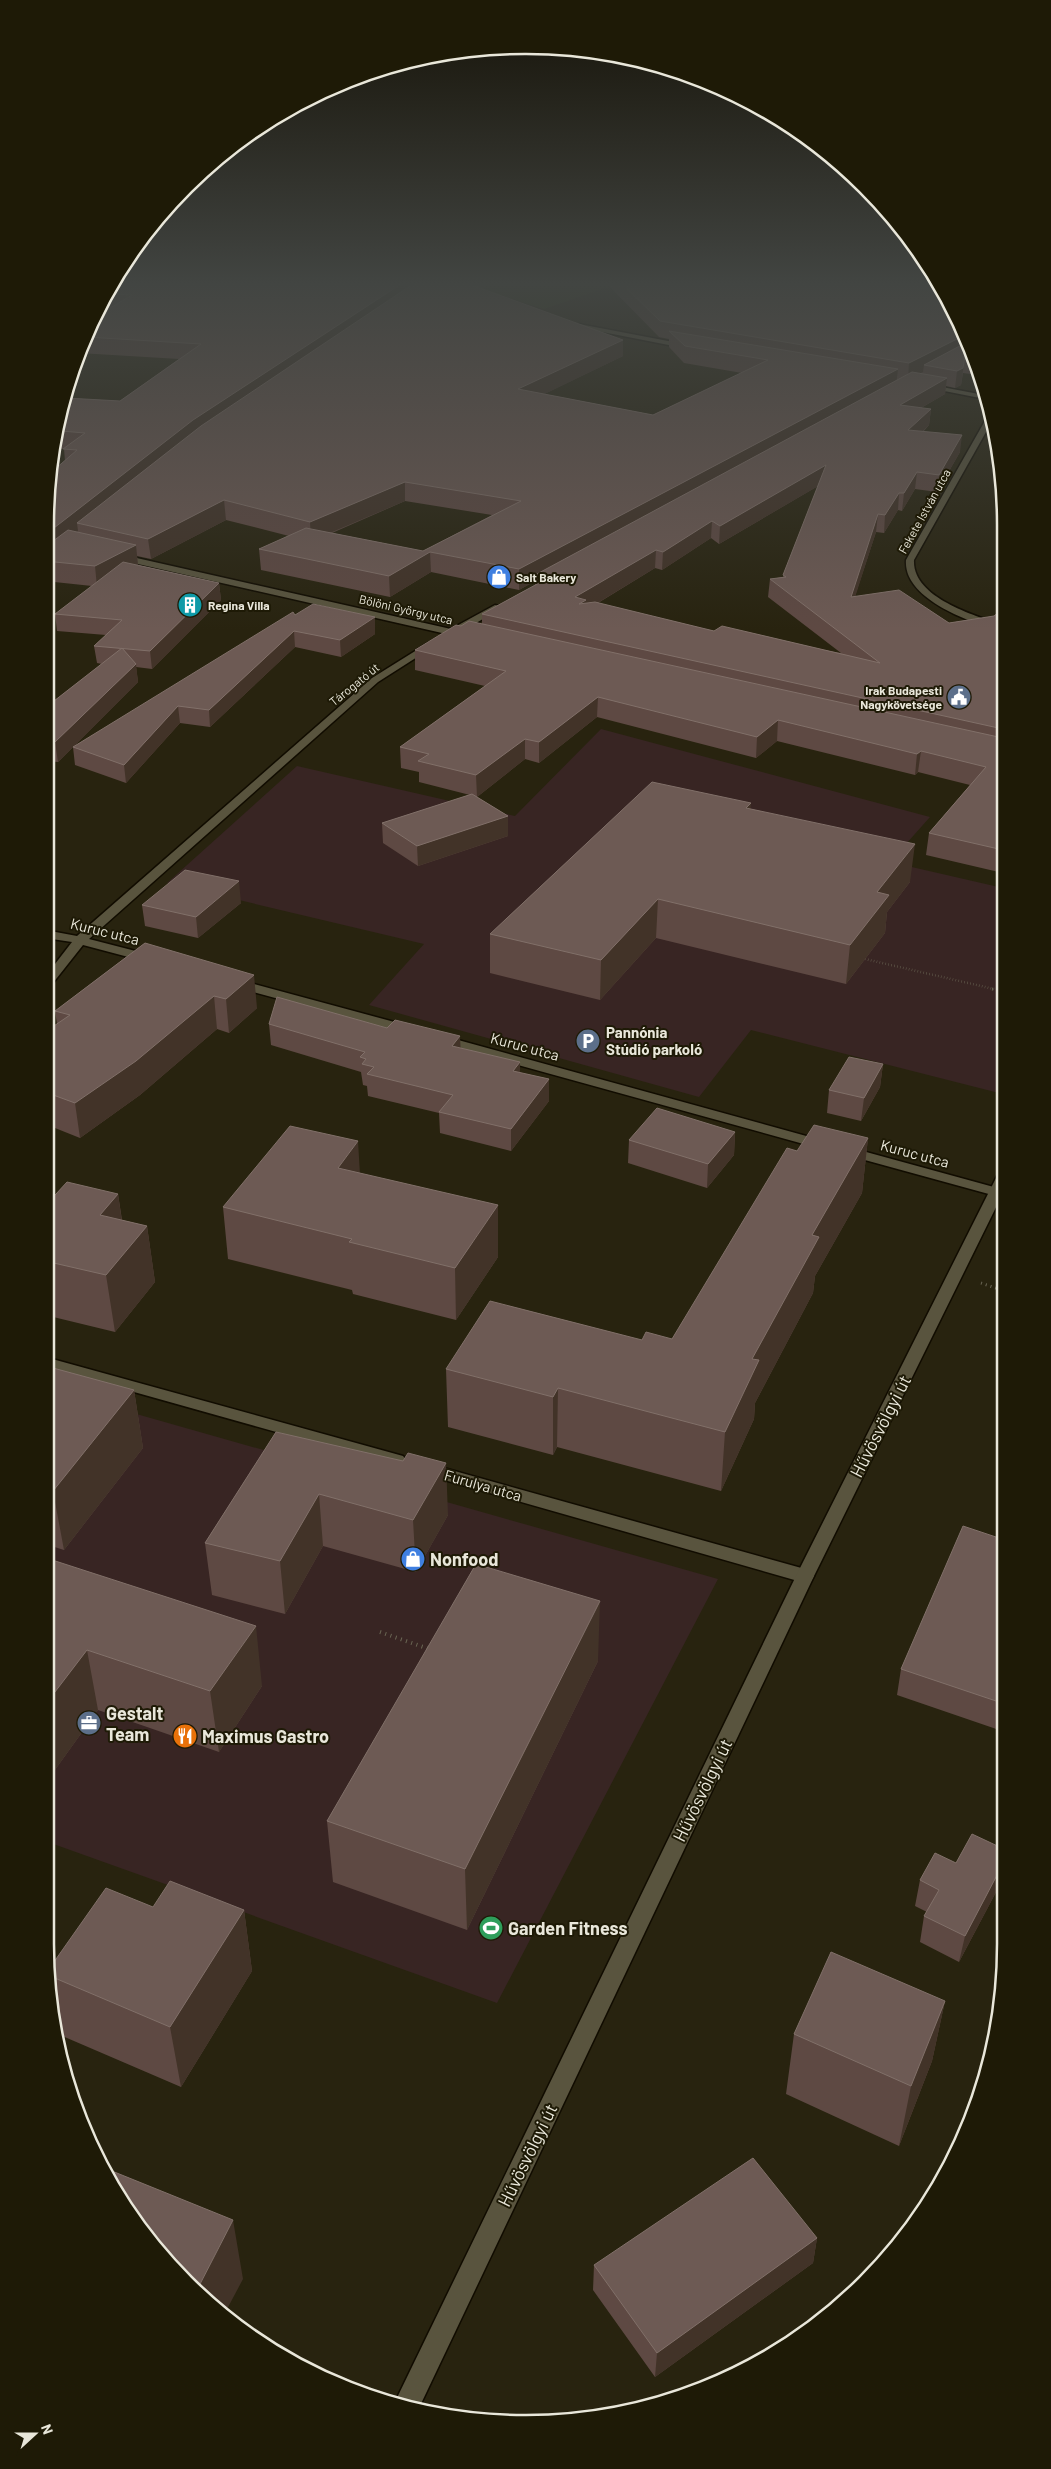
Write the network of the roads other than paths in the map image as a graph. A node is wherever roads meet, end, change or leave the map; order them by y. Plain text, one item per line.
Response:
1 (986, 426) edge
2 (106, 554) edge
3 (504, 604) edge
4 (997, 626) edge
5 (452, 632) junction
6 (472, 636) edge
7 (54, 936) edge
8 (80, 940) junction
9 (166, 964) edge
10 (54, 973) edge
11 (223, 979) edge
12 (997, 1183) edge
13 (997, 1190) edge
14 (54, 1365) edge
15 (805, 1576) junction
16 (409, 2400) edge

1 - 4 street, Fekete István utca
2 - 5 street, Bölöni György utca
3 - 5 street, Tárogató út
5 - 6 street, Bölöni György utca
5 - 8 street, Tárogató út
7 - 8 street, Kuruc utca
8 - 9 street, Kuruc utca
8 - 10 street, Tárogató út
11 - 12 street, Kuruc utca
13 - 15 street, Hűvösvölgyi út
14 - 15 street, Furulya utca
15 - 16 street, Hűvösvölgyi út

